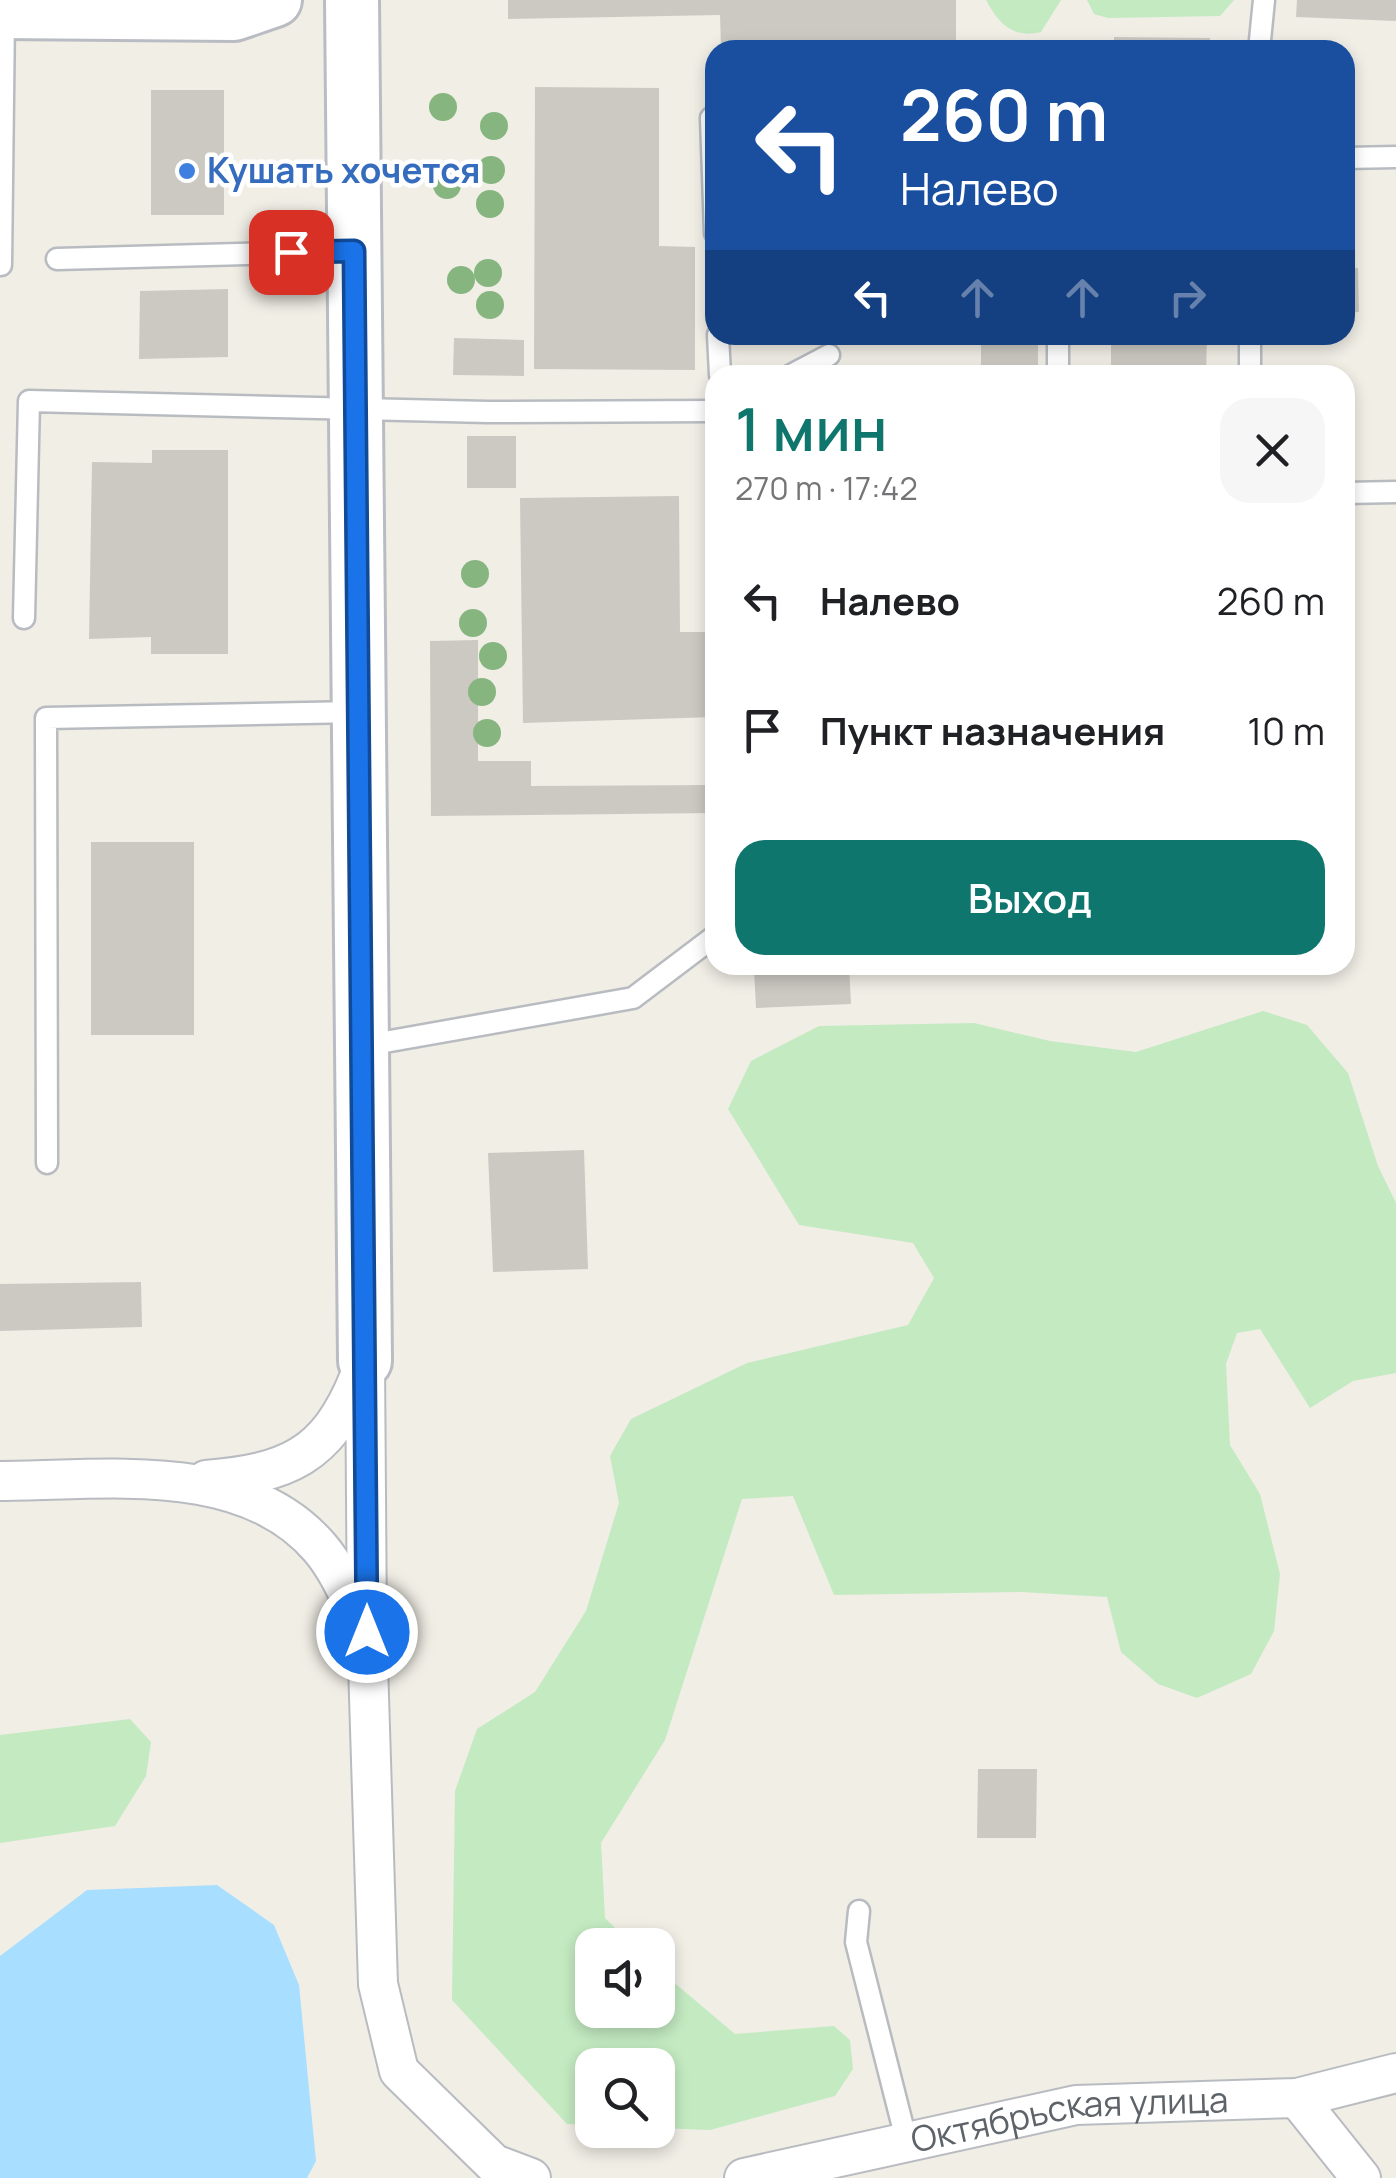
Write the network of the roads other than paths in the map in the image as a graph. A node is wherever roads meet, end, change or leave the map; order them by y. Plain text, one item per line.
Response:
1 (352, 0) edge
2 (1264, 0) edge
3 (254, 7) edge
4 (10, 10) edge
5 (1261, 40) edge
6 (353, 81) junction
7 (1396, 157) edge
8 (1355, 158) edge
9 (354, 251) junction
10 (57, 259) dead end
11 (1, 265) edge
12 (829, 355) dead end
13 (810, 365) edge
14 (356, 406) junction
15 (705, 412) edge
16 (1355, 492) edge
17 (1396, 492) edge
18 (24, 618) dead end
19 (359, 712) junction
20 (705, 944) edge
21 (362, 1046) junction
22 (47, 1163) dead end
23 (365, 1361) junction
24 (0, 1480) edge
25 (188, 1481) junction
26 (367, 1632) junction
27 (859, 1911) dead end
28 (1396, 2073) edge
29 (1298, 2098) junction
30 (907, 2143) junction
31 (531, 2178) edge
32 (744, 2178) edge
33 (1362, 2178) edge

1 - 6 street
2 - 5 lane
3 - 4 street
3 - 6 street
4 - 11 lane
6 - 9 street
7 - 8 lane
9 - 10 lane
9 - 14 street
12 - 13 lane
14 - 15 lane
14 - 18 lane
14 - 19 street
16 - 17 lane
19 - 21 street
19 - 22 lane
20 - 21 lane
21 - 23 street
23 - 25 street
23 - 26 street
24 - 25 street
25 - 26 street
26 - 31 street
27 - 30 lane
28 - 29 street, Октябрьская улица
29 - 30 street, Октябрьская улица
29 - 33 street
30 - 32 street, Октябрьская улица

